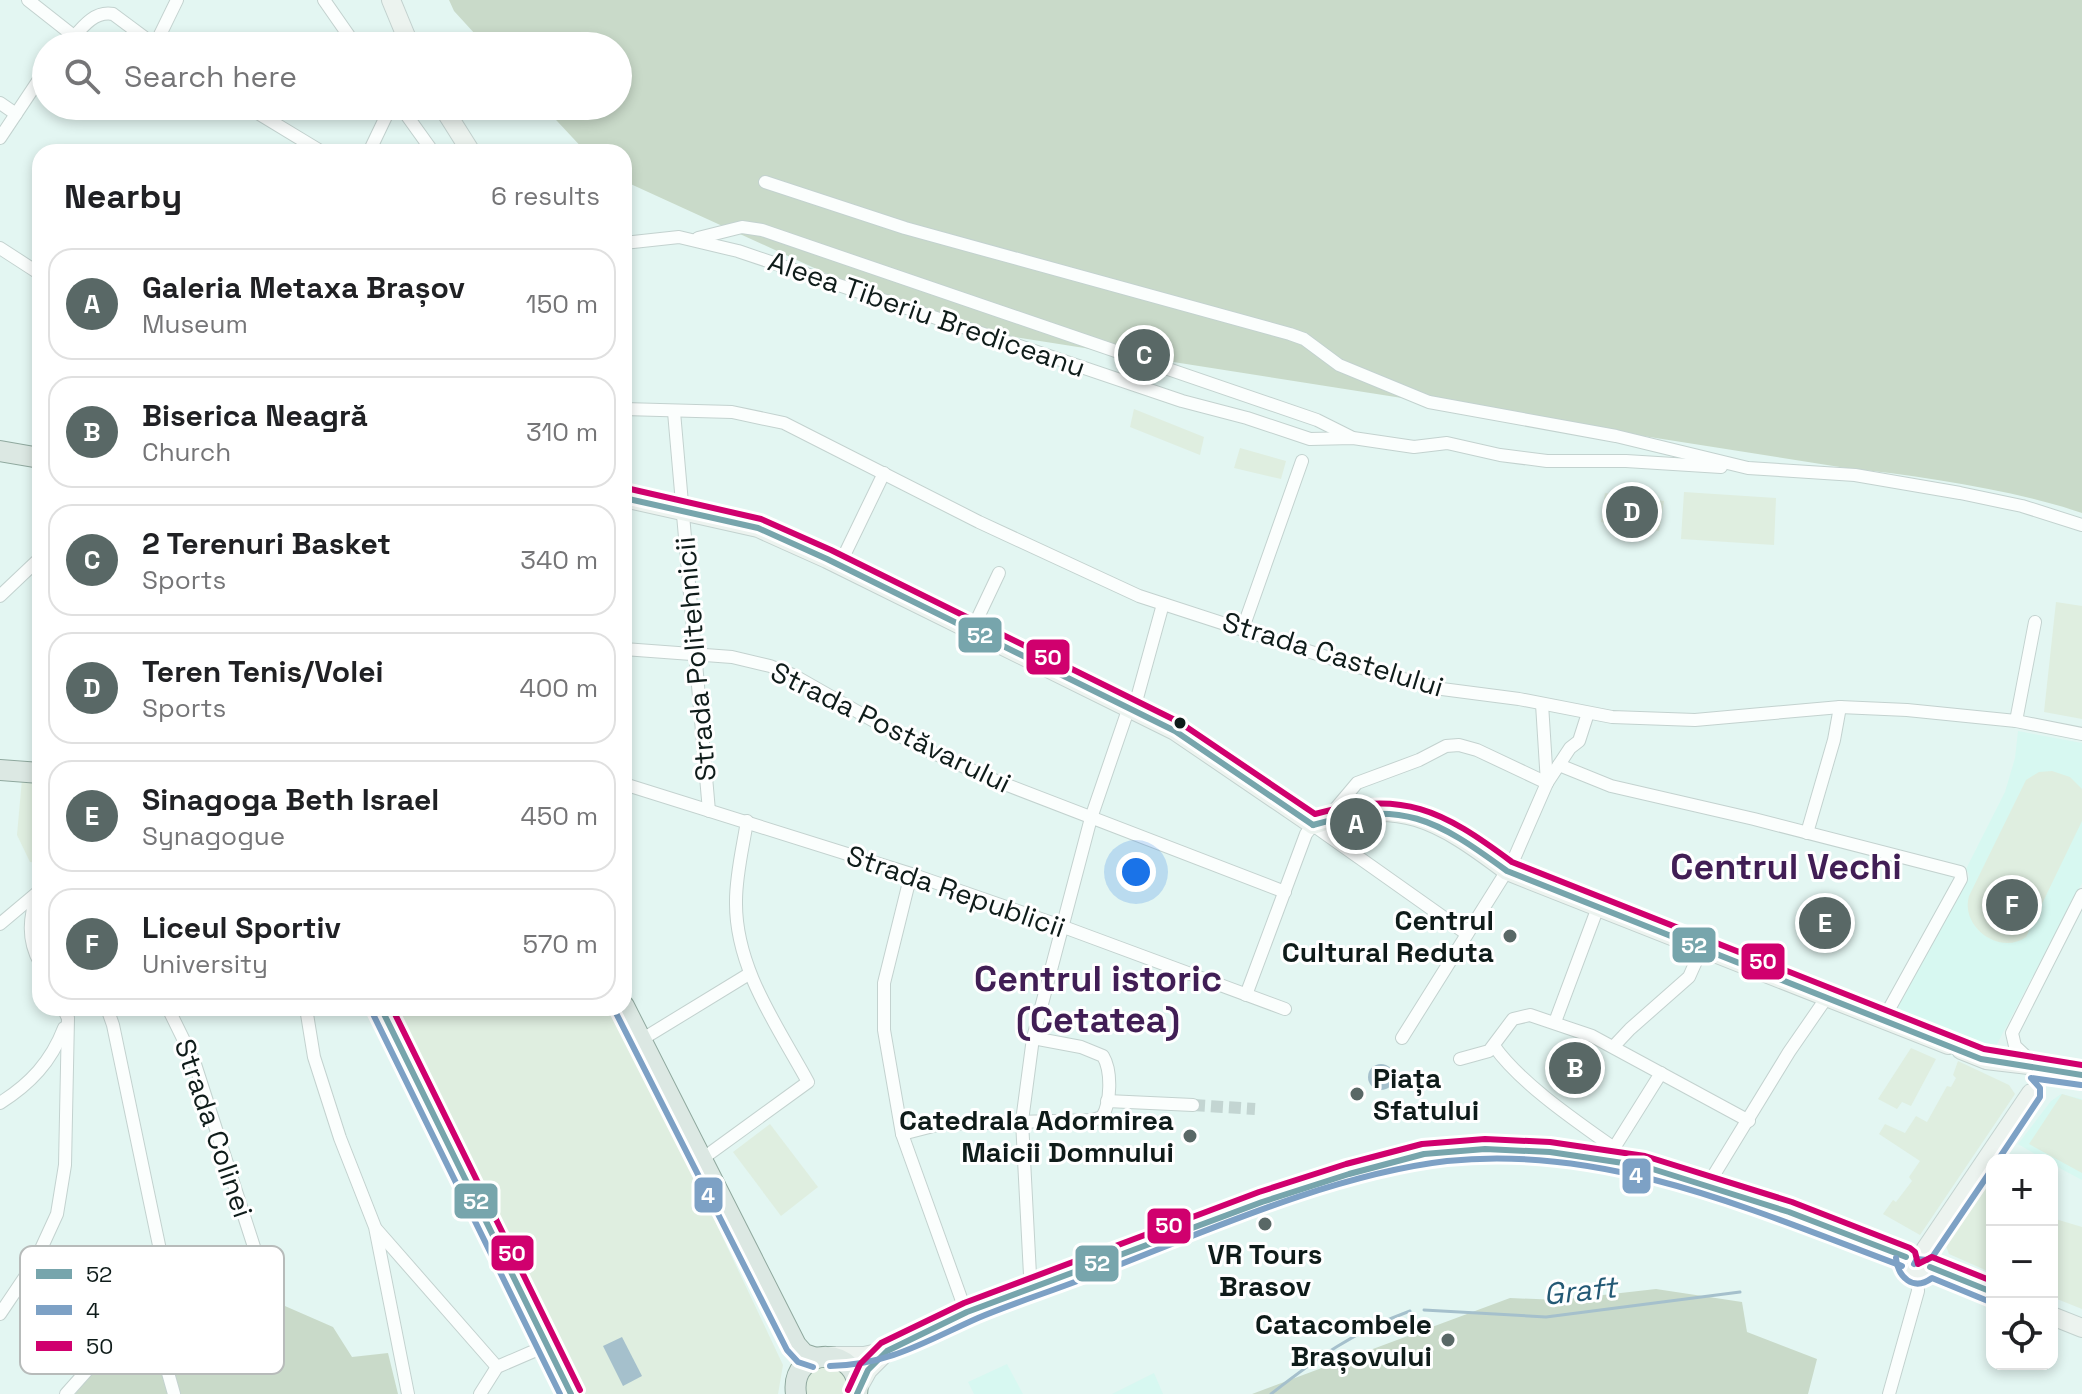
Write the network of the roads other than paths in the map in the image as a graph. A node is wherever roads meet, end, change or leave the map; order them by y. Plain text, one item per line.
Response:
1 (28, 0) edge
2 (177, 0) edge
3 (324, 0) edge
4 (391, 0) edge
5 (61, 32) edge
6 (80, 32) edge
7 (137, 32) edge
8 (162, 32) edge
9 (346, 32) edge
10 (404, 32) edge
11 (32, 90) edge
12 (0, 103) edge
13 (16, 114) junction
14 (269, 120) edge
15 (384, 120) edge
16 (410, 120) edge
17 (451, 120) edge
18 (0, 138) edge
19 (309, 144) edge
20 (373, 144) edge
21 (427, 144) edge
22 (466, 144) edge
23 (765, 182) dead end
24 (695, 239) junction
25 (632, 242) edge
26 (0, 248) edge
27 (32, 269) edge
28 (632, 409) edge
29 (674, 412) junction
30 (1353, 438) junction
31 (0, 451) edge
32 (32, 457) edge
33 (1302, 461) dead end
34 (1748, 468) junction
35 (884, 473) junction
36 (632, 500) edge
37 (681, 510) junction
38 (2082, 525) edge
39 (32, 566) edge
40 (839, 566) junction
41 (999, 573) dead end
42 (0, 596) edge
43 (1163, 604) junction
44 (2035, 622) dead end
45 (1243, 628) junction
46 (972, 630) junction
47 (632, 650) edge
48 (697, 655) junction
49 (1542, 704) junction
50 (1840, 707) junction
51 (1131, 708) junction
52 (1588, 713) junction
53 (2016, 721) junction
54 (2082, 734) edge
55 (1559, 765) junction
56 (0, 770) edge
57 (32, 772) edge
58 (1547, 783) junction
59 (632, 787) edge
60 (709, 811) junction
61 (1091, 818) junction
62 (747, 821) junction
63 (1319, 823) junction
64 (1807, 833) junction
65 (1507, 871) junction
66 (911, 874) junction
67 (1285, 892) junction
68 (2082, 895) edge
69 (32, 897) edge
70 (1598, 907) junction
71 (32, 917) edge
72 (0, 924) edge
73 (1061, 926) junction
74 (1467, 934) junction
75 (32, 940) edge
76 (1702, 948) junction
77 (749, 974) junction
78 (1246, 995) junction
79 (1827, 997) junction
80 (1285, 1009) dead end
81 (65, 1016) edge
82 (67, 1016) edge
83 (110, 1016) edge
84 (172, 1016) edge
85 (307, 1016) edge
86 (385, 1016) edge
87 (629, 1016) edge
88 (1883, 1020) junction
89 (1555, 1022) junction
90 (1033, 1038) junction
91 (1402, 1038) dead end
92 (641, 1040) junction
93 (1494, 1046) junction
94 (1614, 1046) junction
95 (1460, 1059) dead end
96 (2036, 1068) junction
97 (2080, 1070) edge
98 (1661, 1073) junction
99 (1107, 1101) junction
100 (0, 1103) edge
101 (1193, 1105) tunnel mouth
102 (1022, 1121) junction
103 (1749, 1121) junction
104 (902, 1134) junction
105 (702, 1159) junction
106 (1712, 1178) dead end
107 (375, 1227) junction
108 (42, 1246) edge
109 (159, 1246) edge
110 (254, 1246) edge
111 (1924, 1264) junction
112 (1030, 1275) dead end
113 (20, 1284) edge
114 (1986, 1290) edge
115 (962, 1301) dead end
116 (0, 1314) edge
117 (2058, 1318) edge
118 (2082, 1328) edge
119 (548, 1345) junction
120 (887, 1351) junction
121 (823, 1357) junction
122 (497, 1367) junction
123 (84, 1374) edge
124 (168, 1374) edge
125 (858, 1391) edge
126 (794, 1392) edge
127 (66, 1394) edge
128 (174, 1394) edge
129 (408, 1394) edge
130 (480, 1394) edge
131 (571, 1394) edge
132 (1889, 1394) edge

1 - 5 street
2 - 8 street
3 - 9 street
4 - 10 street
6 - 7 street
11 - 13 street
12 - 13 street
13 - 18 street
14 - 19 street
15 - 20 street
16 - 21 street
17 - 22 street
23 - 34 street
24 - 25 street, Aleea Tiberiu Brediceanu
24 - 30 street, Aleea Tiberiu Brediceanu
24 - 30 street
26 - 27 street
28 - 29 street, Strada Castelului
29 - 35 street, Strada Castelului
29 - 37 street, Strada Politehnicii
30 - 34 street, Aleea Tiberiu Brediceanu
31 - 32 main road
33 - 45 street
34 - 38 street
35 - 40 street
35 - 43 street, Strada Castelului
36 - 37 street
37 - 40 street
37 - 48 street, Strada Politehnicii
39 - 42 street
40 - 46 street
41 - 46 street
43 - 45 street, Strada Castelului
43 - 51 street
44 - 53 street
45 - 49 street, Strada Castelului
46 - 51 street
47 - 48 street, Strada Postăvarului
48 - 60 street, Strada Politehnicii
48 - 61 street, Strada Postăvarului
49 - 52 street, Strada Castelului
49 - 58 street
50 - 52 street, Strada Castelului
50 - 53 street, Strada Castelului
50 - 64 street
51 - 61 street
51 - 63 street
52 - 55 street
53 - 54 street, Strada Castelului
55 - 58 street
55 - 64 street
56 - 57 main road
58 - 63 street
58 - 65 street
59 - 60 street, Strada Republicii
60 - 62 street, Strada Republicii
61 - 67 street, Strada Postăvarului
61 - 73 street
62 - 66 street, Strada Republicii
62 - 77 street
63 - 65 street
63 - 67 street
63 - 74 street
64 - 88 street
65 - 70 street
65 - 74 street
66 - 73 street, Strada Republicii
66 - 104 street
67 - 78 street
68 - 96 street
69 - 72 street
70 - 76 street
70 - 89 street
71 - 75 street
73 - 78 street, Strada Republicii
73 - 90 street
74 - 91 street
76 - 79 street
76 - 94 street
77 - 92 street
77 - 105 street
78 - 80 street, Strada Republicii
79 - 88 street
79 - 103 street
81 - 100 street
82 - 108 street
83 - 109 street
84 - 110 street, Strada Colinei
85 - 107 street
86 - 119 main road
87 - 92 main road
88 - 96 street
89 - 93 street
89 - 94 street
90 - 99 street
90 - 102 street
92 - 105 main road
93 - 95 street
93 - 98 street
94 - 98 street
96 - 97 street
96 - 111 street
98 - 103 street
99 - 101 street
99 - 102 street
102 - 104 street
102 - 112 street
103 - 106 street
104 - 115 street
105 - 121 main road
107 - 122 street
107 - 129 street
111 - 114 street
111 - 120 street
111 - 132 street
113 - 116 street
117 - 118 street
119 - 122 street
119 - 131 main road
120 - 121 street
120 - 125 street
121 - 125 main road
121 - 126 main road
122 - 130 street
123 - 127 street
124 - 128 street

